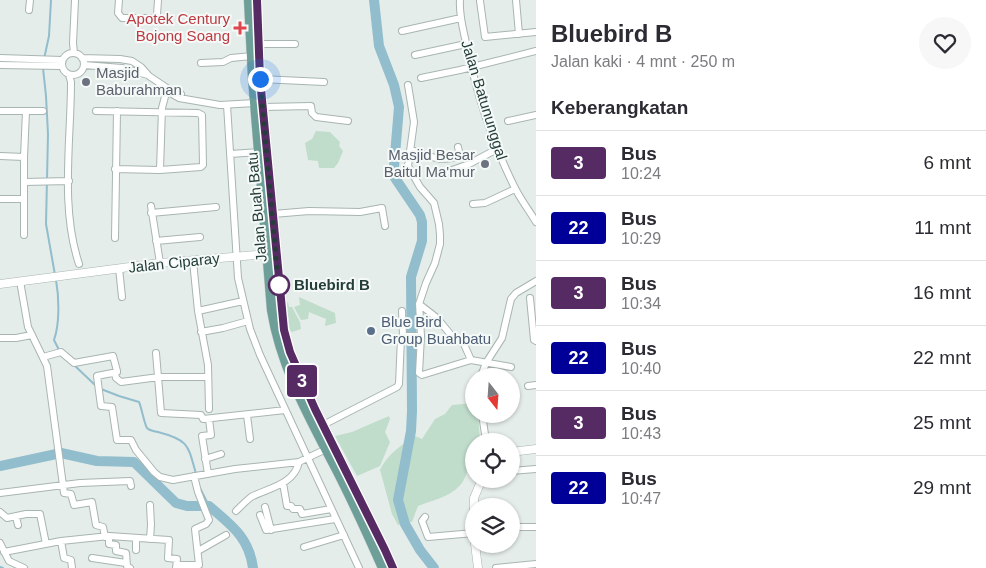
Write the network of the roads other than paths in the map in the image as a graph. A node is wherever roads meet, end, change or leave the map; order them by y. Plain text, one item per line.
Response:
1 (30, 0) edge
2 (75, 0) edge
3 (119, 0) edge
4 (158, 0) edge
5 (249, 0) edge
6 (257, 0) edge
7 (459, 0) edge
8 (516, 0) edge
9 (480, 1) dead end
10 (29, 10) dead end
11 (461, 18) junction
12 (402, 32) dead end
13 (536, 32) edge
14 (519, 34) junction
15 (259, 44) junction
16 (295, 44) dead end
17 (466, 44) junction
18 (536, 51) edge
19 (72, 53) junction
20 (256, 55) junction
21 (416, 55) dead end
22 (0, 58) edge
23 (83, 62) junction
24 (39, 63) junction
25 (62, 63) junction
26 (201, 63) dead end
27 (0, 65) edge
28 (471, 68) junction
29 (71, 77) junction
30 (420, 78) dead end
31 (260, 79) junction
32 (324, 82) dead end
33 (408, 85) dead end
34 (170, 91) junction
35 (227, 105) junction
36 (259, 105) junction
37 (0, 111) edge
38 (26, 111) junction
39 (44, 111) dead end
40 (96, 111) dead end
41 (117, 111) junction
42 (161, 112) junction
43 (536, 115) edge
44 (348, 121) dead end
45 (508, 121) dead end
46 (458, 147) dead end
47 (497, 148) junction
48 (410, 150) junction
49 (258, 152) junction
50 (230, 154) junction
51 (0, 156) edge
52 (24, 157) junction
53 (461, 161) junction
54 (115, 168) junction
55 (160, 170) junction
56 (444, 173) dead end
57 (69, 181) junction
58 (24, 182) junction
59 (515, 189) junction
60 (0, 199) edge
61 (24, 199) junction
62 (473, 204) dead end
63 (216, 207) dead end
64 (273, 214) junction
65 (536, 222) edge
66 (385, 226) dead end
67 (24, 235) dead end
68 (200, 236) dead end
69 (115, 238) dead end
70 (156, 241) junction
71 (268, 254) junction
72 (236, 257) junction
73 (193, 261) junction
74 (160, 263) junction
75 (79, 264) dead end
76 (119, 268) junction
77 (20, 281) junction
78 (536, 281) edge
79 (0, 284) edge
80 (122, 297) dead end
81 (530, 298) dead end
82 (243, 301) junction
83 (419, 308) junction
84 (198, 311) junction
85 (402, 311) dead end
86 (248, 321) junction
87 (201, 332) junction
88 (32, 335) junction
89 (404, 337) junction
90 (417, 337) junction
91 (0, 338) edge
92 (536, 341) edge
93 (156, 353) dead end
94 (43, 357) junction
95 (471, 360) junction
96 (486, 363) junction
97 (511, 367) dead end
98 (484, 368) edge
99 (117, 372) junction
100 (159, 377) junction
101 (208, 377) junction
102 (536, 385) edge
103 (528, 386) dead end
104 (305, 398) junction
105 (209, 409) dead end
106 (285, 410) junction
107 (311, 411) junction
108 (247, 415) junction
109 (209, 419) junction
110 (323, 425) junction
111 (250, 439) dead end
112 (326, 449) junction
113 (536, 449) edge
114 (520, 451) edge
115 (221, 454) dead end
116 (308, 458) junction
117 (205, 459) junction
118 (299, 462) junction
119 (536, 469) edge
120 (520, 470) edge
121 (208, 474) junction
122 (196, 476) junction
123 (283, 483) junction
124 (63, 485) junction
125 (131, 486) dead end
126 (0, 493) edge
127 (150, 505) dead end
128 (265, 507) dead end
129 (330, 509) junction
130 (236, 511) dead end
131 (0, 512) edge
132 (260, 514) dead end
133 (16, 517) junction
134 (425, 517) dead end
135 (335, 519) junction
136 (18, 525) dead end
137 (520, 527) edge
138 (536, 527) edge
139 (271, 530) junction
140 (465, 534) edge
141 (226, 535) dead end
142 (344, 536) junction
143 (107, 537) junction
144 (136, 538) junction
145 (150, 539) junction
146 (61, 542) junction
147 (0, 543) edge
148 (46, 544) junction
149 (304, 547) dead end
150 (136, 550) dead end
151 (198, 551) junction
152 (4, 552) junction
153 (476, 553) edge
154 (92, 558) dead end
155 (536, 565) edge
156 (128, 566) edge
157 (176, 566) edge
158 (24, 568) edge
159 (72, 568) edge
160 (359, 568) edge
161 (383, 568) edge
162 (392, 568) edge
163 (478, 568) edge
164 (496, 568) edge

1 - 10 street
2 - 19 street
3 - 4 street
5 - 20 main road, Jalan Buah Batu
6 - 15 main road, Jalan Buah Batu
7 - 11 street, Jalan Batununggal
8 - 14 street
9 - 14 street
11 - 12 street
11 - 17 street, Jalan Batununggal
13 - 14 street
15 - 16 street
15 - 20 main road, Jalan Buah Batu
17 - 21 street
17 - 28 street, Jalan Batununggal
18 - 28 street
19 - 23 street
19 - 25 street
20 - 26 street
20 - 31 main road, Jalan Buah Batu
20 - 36 main road, Jalan Buah Batu
22 - 24 street
23 - 29 street
23 - 34 street
24 - 25 street
24 - 27 street
25 - 29 street
28 - 30 street
28 - 47 street, Jalan Batununggal
29 - 57 street
31 - 32 street
31 - 36 main road, Jalan Buah Batu
33 - 48 street
34 - 35 street
34 - 42 street
35 - 36 street
35 - 50 street
36 - 44 street
36 - 49 main road, Jalan Buah Batu
36 - 64 main road, Jalan Buah Batu
37 - 38 street
38 - 39 street
38 - 52 street
40 - 41 street
41 - 42 street
41 - 54 street
42 - 55 street
42 - 55 street
43 - 45 street
46 - 53 street
47 - 53 street
47 - 59 street, Jalan Batununggal
48 - 53 street
48 - 83 street
49 - 50 street
49 - 71 main road, Jalan Buah Batu
50 - 72 street
51 - 52 street
52 - 58 street
53 - 56 street
54 - 55 street
54 - 69 street
57 - 58 street
57 - 75 street
58 - 61 street
59 - 62 street
59 - 65 street, Jalan Batununggal
60 - 61 street
61 - 67 street
63 - 70 street
64 - 66 street
64 - 104 main road, Jalan Buah Batu
68 - 70 street
70 - 74 street
71 - 72 street, Jalan Ciparay
71 - 104 main road, Jalan Buah Batu
72 - 73 street, Jalan Ciparay
72 - 82 street
73 - 74 street, Jalan Ciparay
73 - 84 street
74 - 76 street, Jalan Ciparay
76 - 77 street, Jalan Ciparay
76 - 80 street
77 - 79 street
77 - 88 street
78 - 96 street
81 - 92 street
82 - 84 street
82 - 86 street
83 - 90 street
83 - 95 street
84 - 87 street
85 - 89 street
86 - 87 street
86 - 106 street
87 - 101 street
88 - 91 street
88 - 94 street
89 - 90 street
89 - 110 street
90 - 95 street
93 - 100 street
94 - 99 street
94 - 124 street
95 - 96 street
96 - 97 street
96 - 98 street
99 - 100 street
99 - 122 street
100 - 101 street
100 - 109 street
101 - 105 street
102 - 103 street
104 - 107 main road, Jalan Buah Batu
106 - 108 street
106 - 116 street
107 - 110 main road, Jalan Buah Batu
107 - 112 main road, Jalan Buah Batu
108 - 109 street
108 - 111 street
109 - 117 street
110 - 162 main road, Jalan Buah Batu
112 - 116 street
112 - 161 main road, Jalan Buah Batu
113 - 114 street
115 - 117 street
116 - 118 street
116 - 129 street
117 - 121 street
118 - 121 street
118 - 123 street
119 - 120 street
121 - 122 street
122 - 151 street
123 - 129 street
123 - 130 street
124 - 125 street
124 - 126 street
124 - 143 street
127 - 145 street
128 - 139 street
129 - 135 street
131 - 133 street
132 - 139 street
133 - 136 street
133 - 148 street
134 - 140 street
135 - 139 street
135 - 142 street
137 - 138 street
141 - 151 street
142 - 149 street
142 - 160 street
143 - 144 street
143 - 146 street
143 - 156 street
144 - 145 street
144 - 150 street
145 - 157 street
146 - 148 street
146 - 159 street
147 - 152 street
148 - 152 street
151 - 157 street
152 - 158 street
153 - 163 street
154 - 156 street
155 - 164 street

